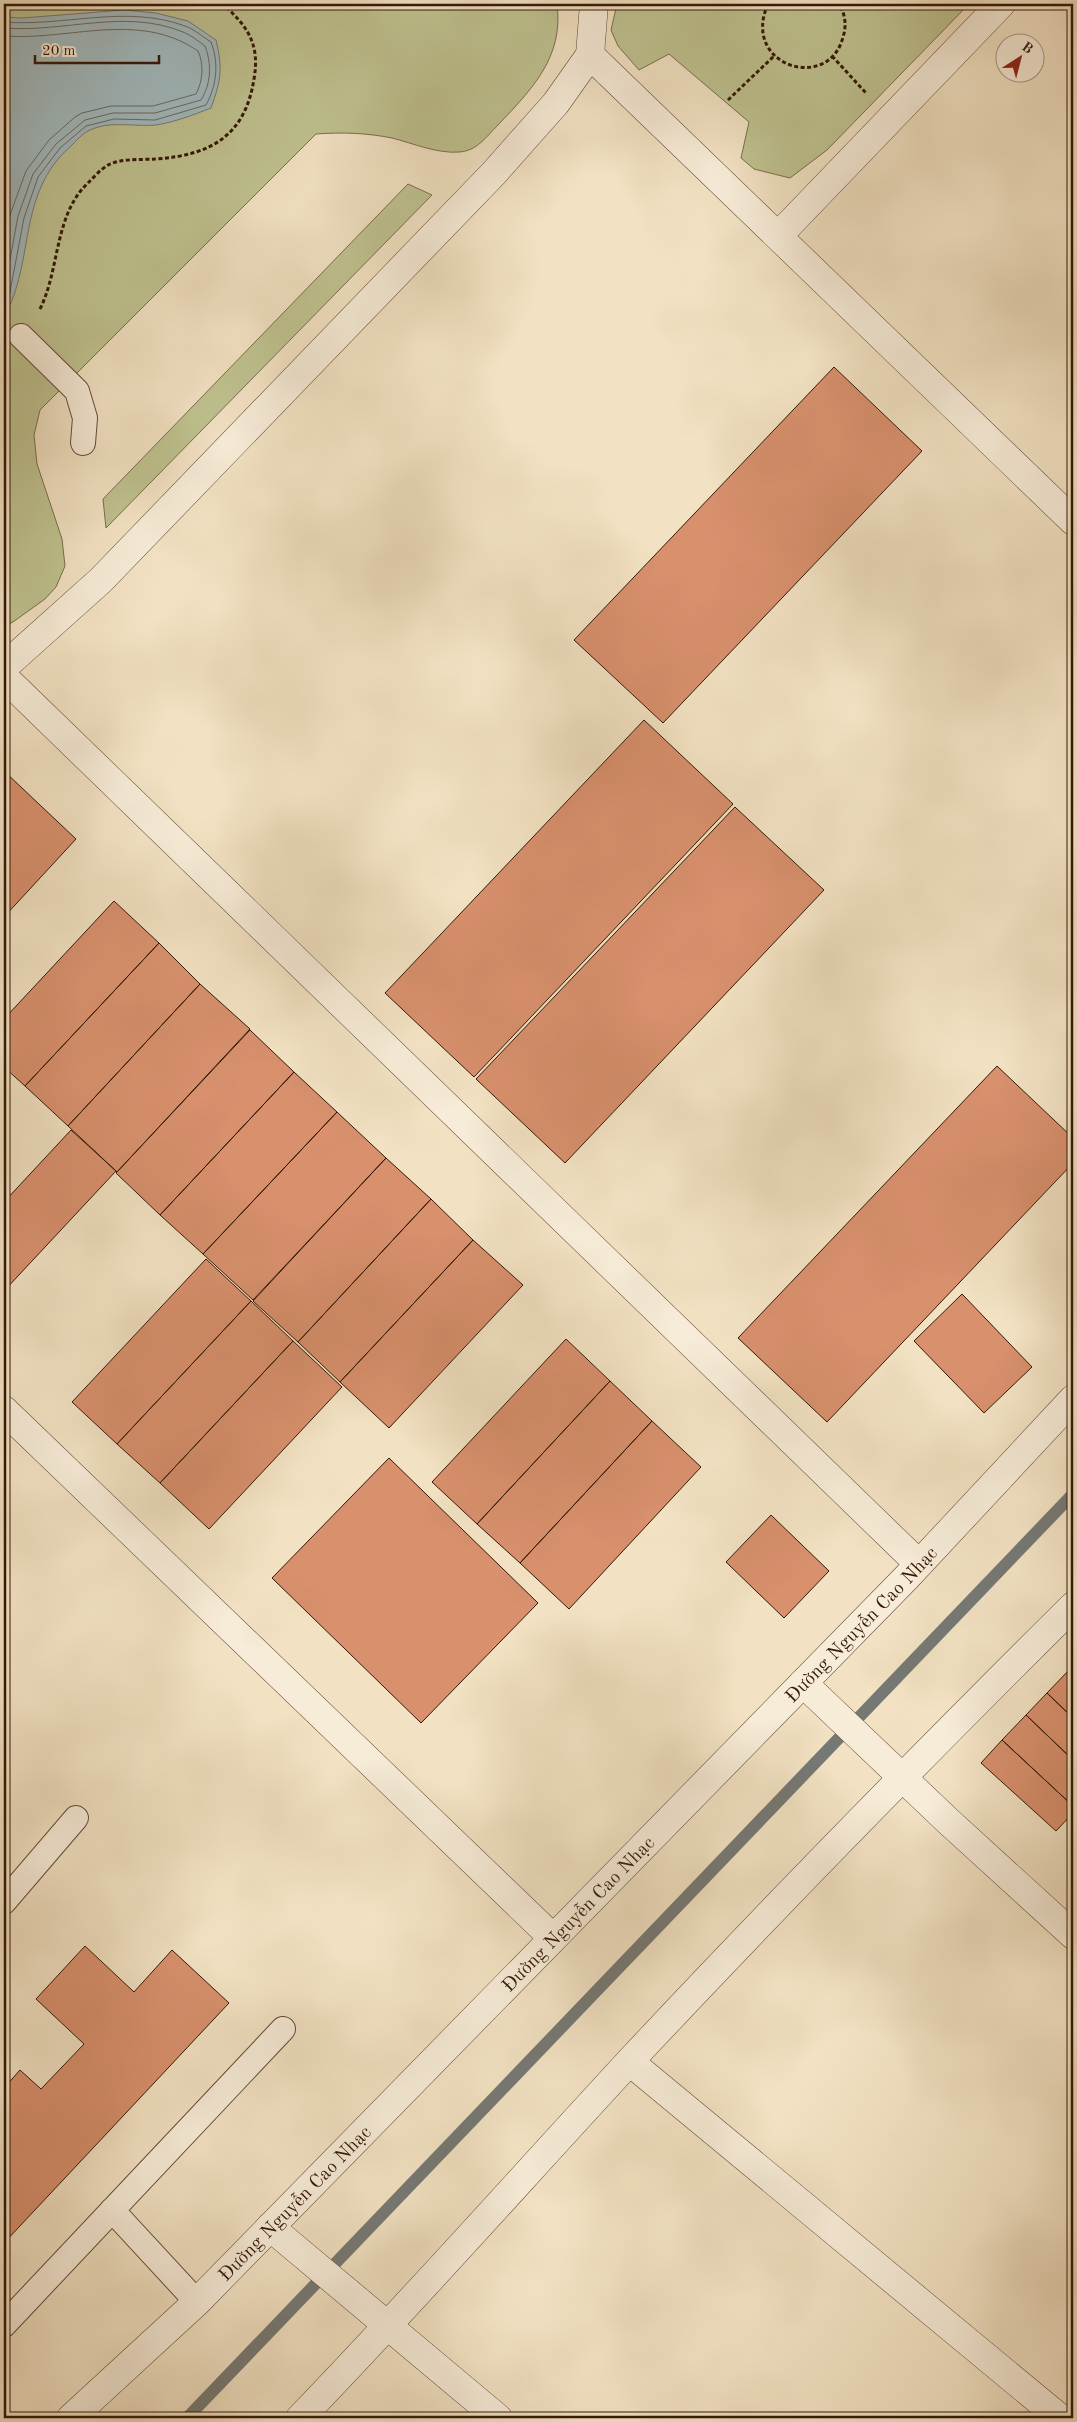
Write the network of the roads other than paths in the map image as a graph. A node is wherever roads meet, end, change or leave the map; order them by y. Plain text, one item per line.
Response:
1 (594, 4) edge
2 (1001, 4) edge
3 (590, 55) junction
4 (778, 236) junction
5 (21, 336) road end
6 (83, 443) dead end
7 (1073, 521) edge
8 (4, 667) edge
9 (4, 678) edge
10 (1073, 1399) edge
11 (4, 1410) edge
12 (919, 1564) junction
13 (1073, 1606) edge
14 (804, 1683) junction
15 (896, 1771) junction
16 (76, 1818) dead end
17 (4, 1902) edge
18 (1073, 1935) edge
19 (553, 1938) junction
20 (283, 2029) dead end
21 (630, 2062) junction
22 (112, 2210) junction
23 (270, 2227) junction
24 (197, 2302) junction
25 (4, 2324) edge
26 (387, 2328) junction
27 (71, 2418) edge
28 (300, 2418) edge
29 (498, 2418) edge
30 (1060, 2418) edge

1 - 3 street
2 - 4 street
3 - 4 street
3 - 8 street
4 - 7 street
5 - 6 lane
9 - 12 street
10 - 12 street, Đường Nguyễn Cao Nhạc
11 - 19 street
12 - 14 street, Đường Nguyễn Cao Nhạc
13 - 15 street
14 - 15 street
14 - 19 street, Đường Nguyễn Cao Nhạc
15 - 18 street
15 - 21 street
16 - 17 lane
19 - 23 street, Đường Nguyễn Cao Nhạc
20 - 22 lane
21 - 26 street
21 - 30 street
22 - 24 lane
22 - 25 lane
23 - 24 street, Đường Nguyễn Cao Nhạc
23 - 26 street
24 - 27 street, Đường Nguyễn Cao Nhạc
26 - 28 street
26 - 29 street

